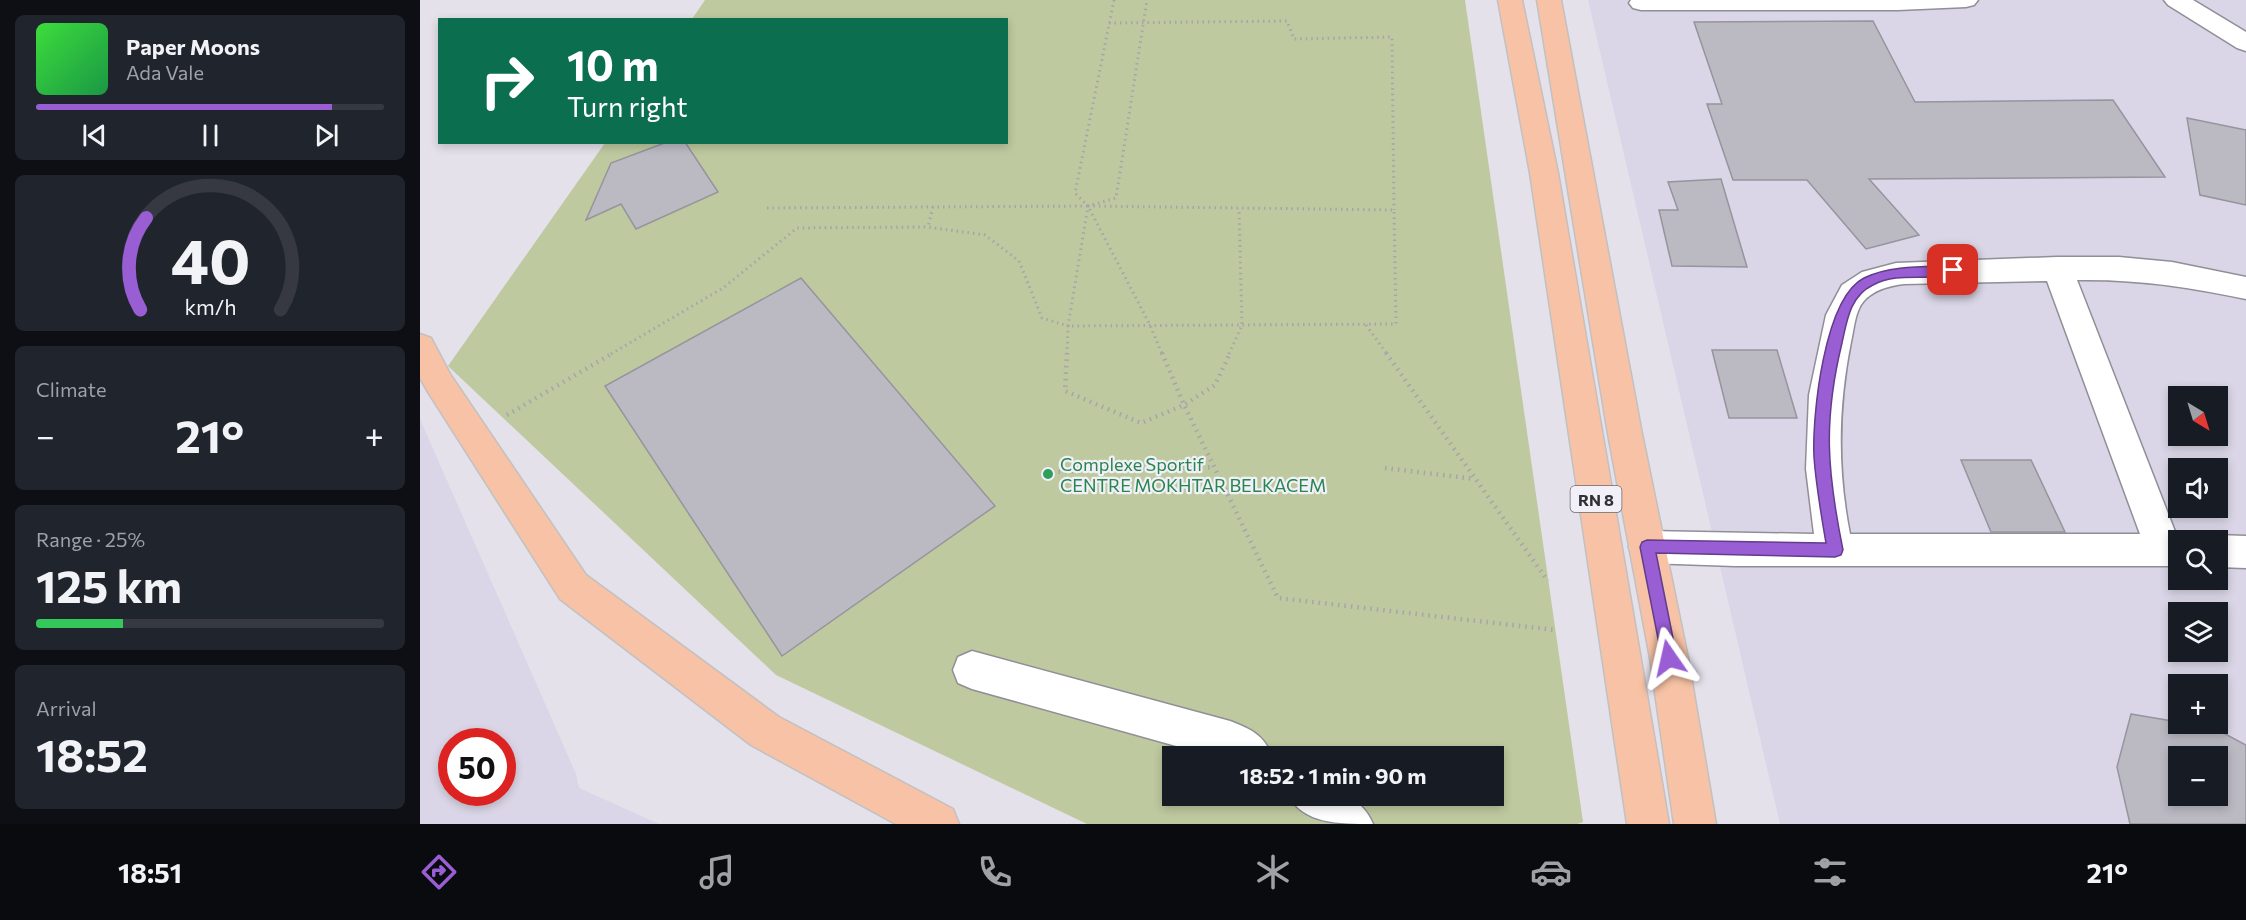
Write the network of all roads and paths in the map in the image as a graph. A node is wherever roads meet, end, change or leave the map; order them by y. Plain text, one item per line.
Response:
1 (1114, 0) edge
2 (1147, 0) edge
3 (1510, 0) edge
4 (1549, 0) edge
5 (1966, 0) edge
6 (2176, 0) edge
7 (1641, 3) dead end
8 (1144, 21) junction
9 (1109, 23) junction
10 (2246, 43) edge
11 (1088, 206) junction
12 (933, 207) junction
13 (767, 208) dead end
14 (1239, 208) junction
15 (1395, 210) junction
16 (927, 227) junction
17 (2057, 268) junction
18 (2246, 288) edge
19 (1242, 324) junction
20 (1366, 324) junction
21 (1150, 325) junction
22 (1068, 326) junction
23 (420, 346) edge
24 (1184, 405) junction
25 (474, 434) junction
26 (1214, 466) junction
27 (1385, 468) dead end
28 (1052, 472) dead end
29 (1476, 479) junction
30 (2168, 543) edge
31 (1647, 547) junction
32 (1835, 550) junction
33 (2168, 550) edge
34 (2228, 551) edge
35 (2246, 552) edge
36 (1548, 581) dead end
37 (1555, 630) dead end
38 (972, 670) dead end
39 (1237, 746) edge
40 (1325, 806) edge
41 (938, 824) edge
42 (1352, 824) edge
43 (1648, 824) edge
44 (1695, 824) edge

1 - 9 path
2 - 8 path
3 - 43 main road, RN 8
4 - 31 main road
5 - 7 lane
6 - 10 lane
8 - 9 path
8 - 11 path
8 - 15 path
9 - 11 path
11 - 12 path
11 - 14 path
11 - 21 path
11 - 22 path
12 - 13 path
12 - 16 path
14 - 15 path
14 - 19 path
15 - 20 path
16 - 22 path
16 - 25 path
17 - 18 lane
17 - 30 lane
17 - 32 lane
19 - 20 path
19 - 21 path
19 - 24 path
20 - 29 path
21 - 22 path
21 - 24 path
22 - 24 path
23 - 25 main road
24 - 26 path
25 - 41 main road
26 - 28 path
26 - 37 path
27 - 29 path
29 - 36 path
31 - 32 lane
31 - 44 main road
32 - 33 lane
34 - 35 lane
38 - 39 lane
40 - 42 lane

